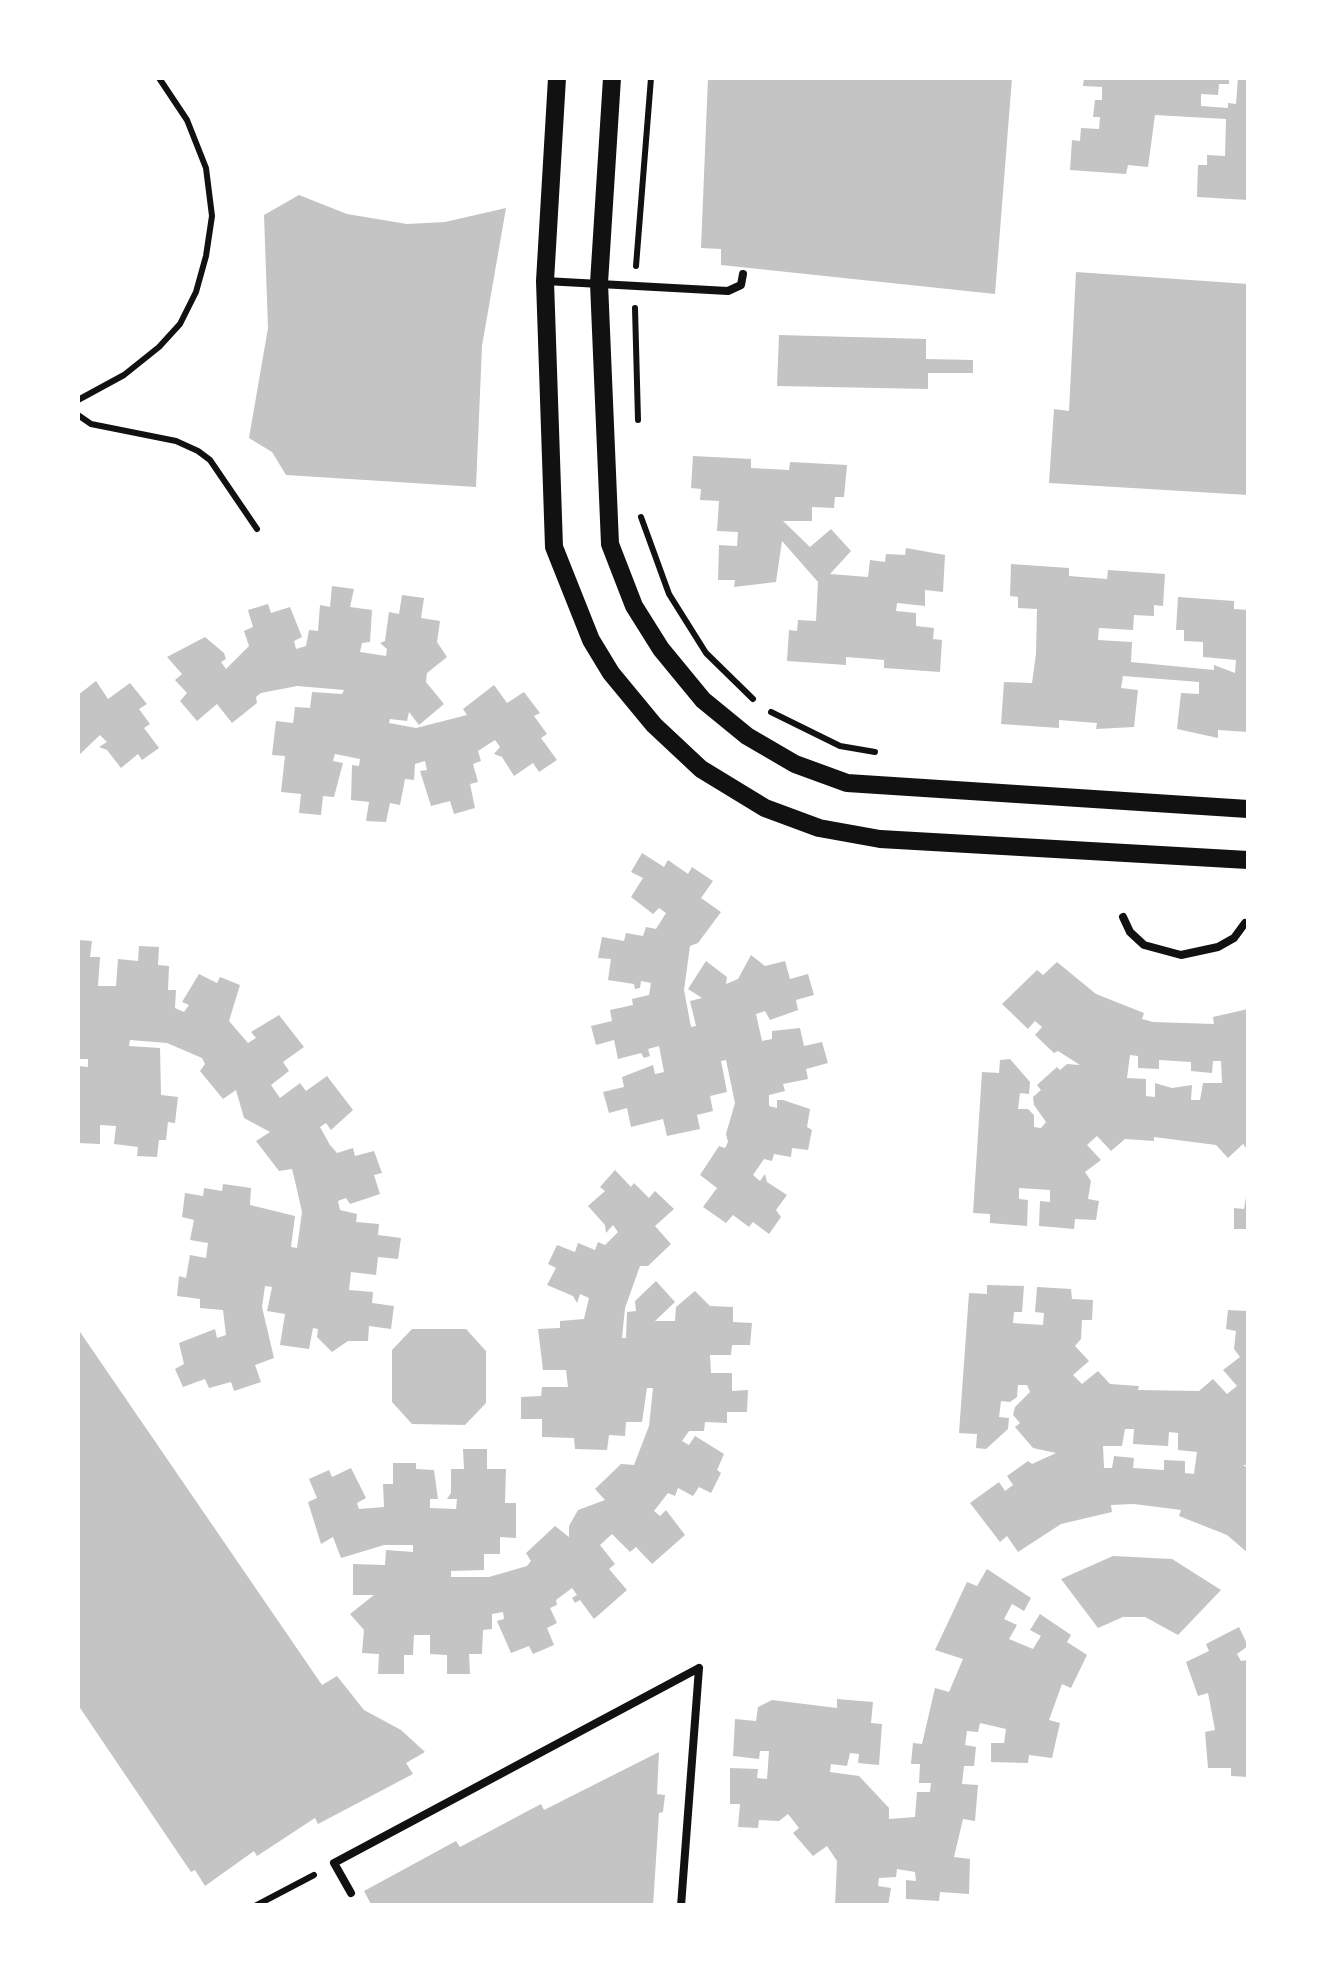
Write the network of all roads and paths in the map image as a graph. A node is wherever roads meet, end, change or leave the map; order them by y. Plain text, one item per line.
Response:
1 (159, 78) edge
2 (557, 78) edge
3 (612, 78) edge
4 (651, 78) edge
5 (743, 274) dead end
6 (545, 281) junction
7 (600, 283) junction
8 (634, 285) junction
9 (78, 400) edge
10 (78, 415) edge
11 (638, 439) dead end
12 (638, 509) dead end
13 (257, 529) dead end
14 (879, 753) dead end
15 (1248, 809) edge
16 (1248, 860) edge
17 (1122, 917) dead end
18 (1246, 923) dead end
19 (314, 1874) dead end
20 (352, 1894) dead end
21 (256, 1906) edge
22 (682, 1906) edge

1 - 9 path
2 - 6 street
3 - 7 street
4 - 8 path
5 - 8 lane
6 - 7 lane
6 - 16 street
7 - 8 lane
7 - 15 street
8 - 11 path
10 - 13 path
12 - 14 path
17 - 18 lane
19 - 21 path
20 - 22 lane

